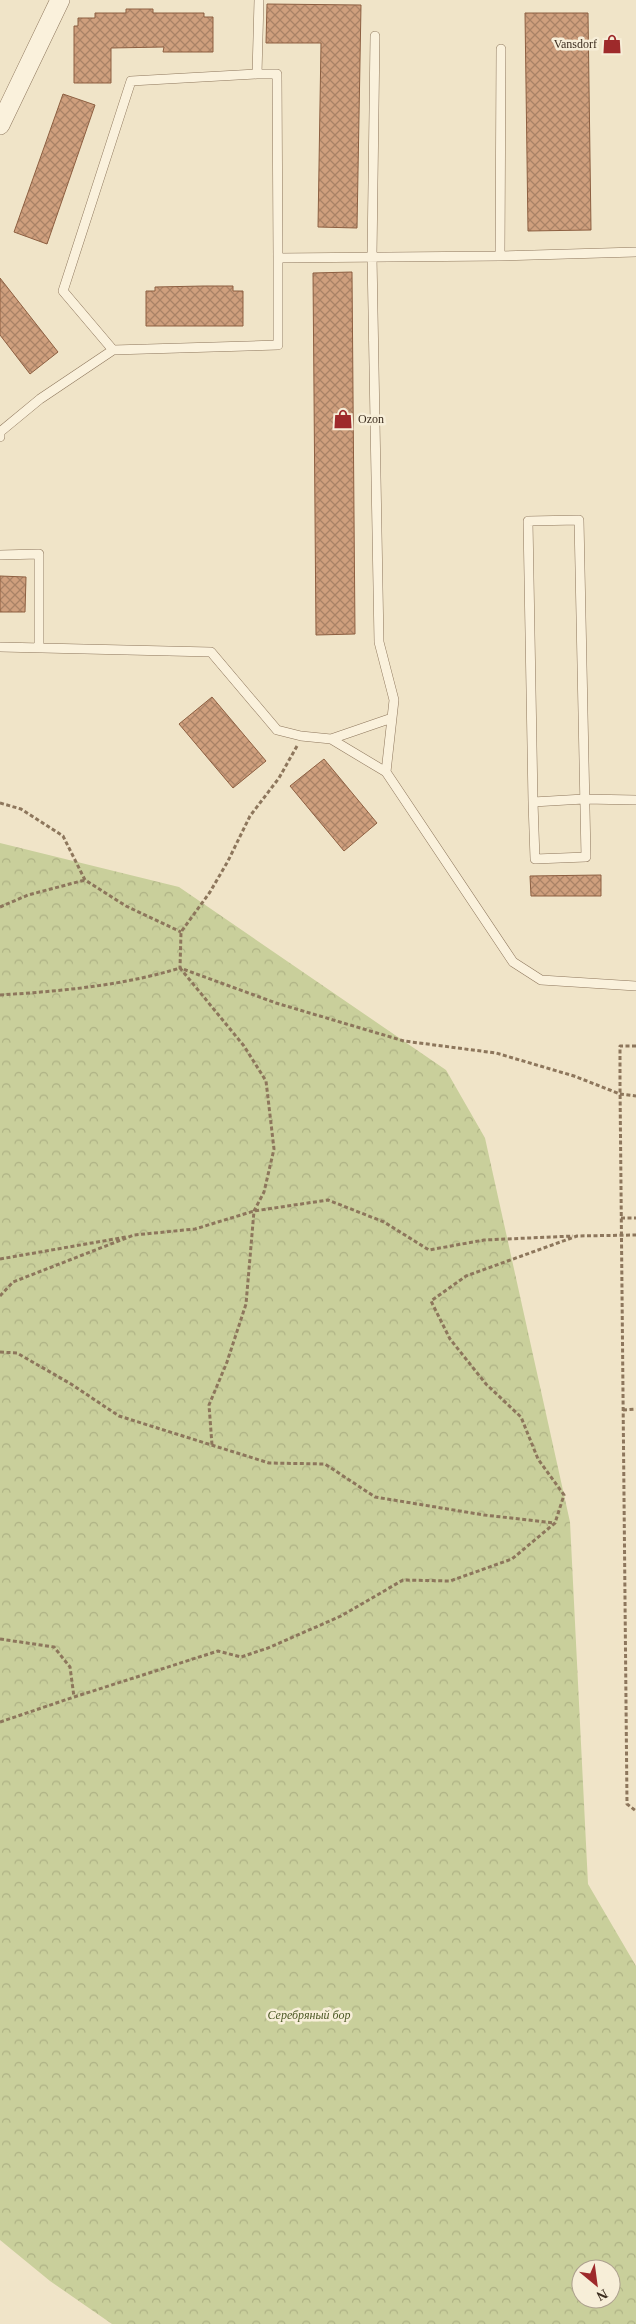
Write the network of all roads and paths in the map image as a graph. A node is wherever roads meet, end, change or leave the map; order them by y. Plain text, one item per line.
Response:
1 (60, 0) edge
2 (259, 0) edge
3 (375, 36) dead end
4 (501, 50) dead end
5 (257, 74) junction
6 (0, 125) edge
7 (636, 252) edge
8 (372, 256) junction
9 (500, 256) junction
10 (278, 258) junction
11 (113, 350) junction
12 (0, 437) edge
13 (0, 554) edge
14 (0, 647) edge
15 (39, 647) junction
16 (392, 718) junction
17 (302, 736) junction
18 (332, 738) junction
19 (386, 772) junction
20 (584, 800) junction
21 (636, 800) edge
22 (533, 802) junction
23 (0, 803) edge
24 (85, 880) junction
25 (0, 907) edge
26 (181, 932) junction
27 (180, 968) junction
28 (636, 986) edge
29 (0, 995) edge
30 (636, 1046) edge
31 (620, 1094) junction
32 (636, 1096) edge
33 (254, 1212) junction
34 (621, 1218) junction
35 (636, 1218) edge
36 (622, 1235) junction
37 (134, 1236) junction
38 (578, 1236) junction
39 (636, 1236) edge
40 (0, 1259) edge
41 (0, 1296) edge
42 (0, 1352) edge
43 (623, 1410) junction
44 (636, 1410) edge
45 (212, 1445) junction
46 (555, 1523) junction
47 (0, 1640) edge
48 (74, 1697) junction
49 (0, 1722) edge
50 (636, 1811) edge

1 - 6 street
2 - 5 lane
3 - 8 lane
4 - 9 lane
5 - 10 lane
5 - 11 lane
7 - 9 lane
8 - 9 lane
8 - 10 lane
8 - 16 lane
10 - 11 lane
11 - 12 lane
13 - 15 lane
14 - 15 lane
15 - 17 lane
16 - 18 lane
16 - 19 lane
17 - 18 lane
17 - 26 path
18 - 19 lane
19 - 28 lane
20 - 21 lane
20 - 22 lane
20 - 22 lane
20 - 22 lane
23 - 24 path
24 - 25 path
24 - 26 path
26 - 27 path
27 - 29 path
27 - 31 path
27 - 33 path
30 - 31 path
31 - 32 path
31 - 34 path
33 - 37 path
33 - 38 path
33 - 45 path
34 - 35 path
34 - 36 path
36 - 38 path
36 - 39 path
36 - 43 path
37 - 40 path
37 - 41 path
38 - 46 path
42 - 45 path
43 - 44 path
43 - 50 path
45 - 46 path
46 - 48 path
47 - 48 path
48 - 49 path

